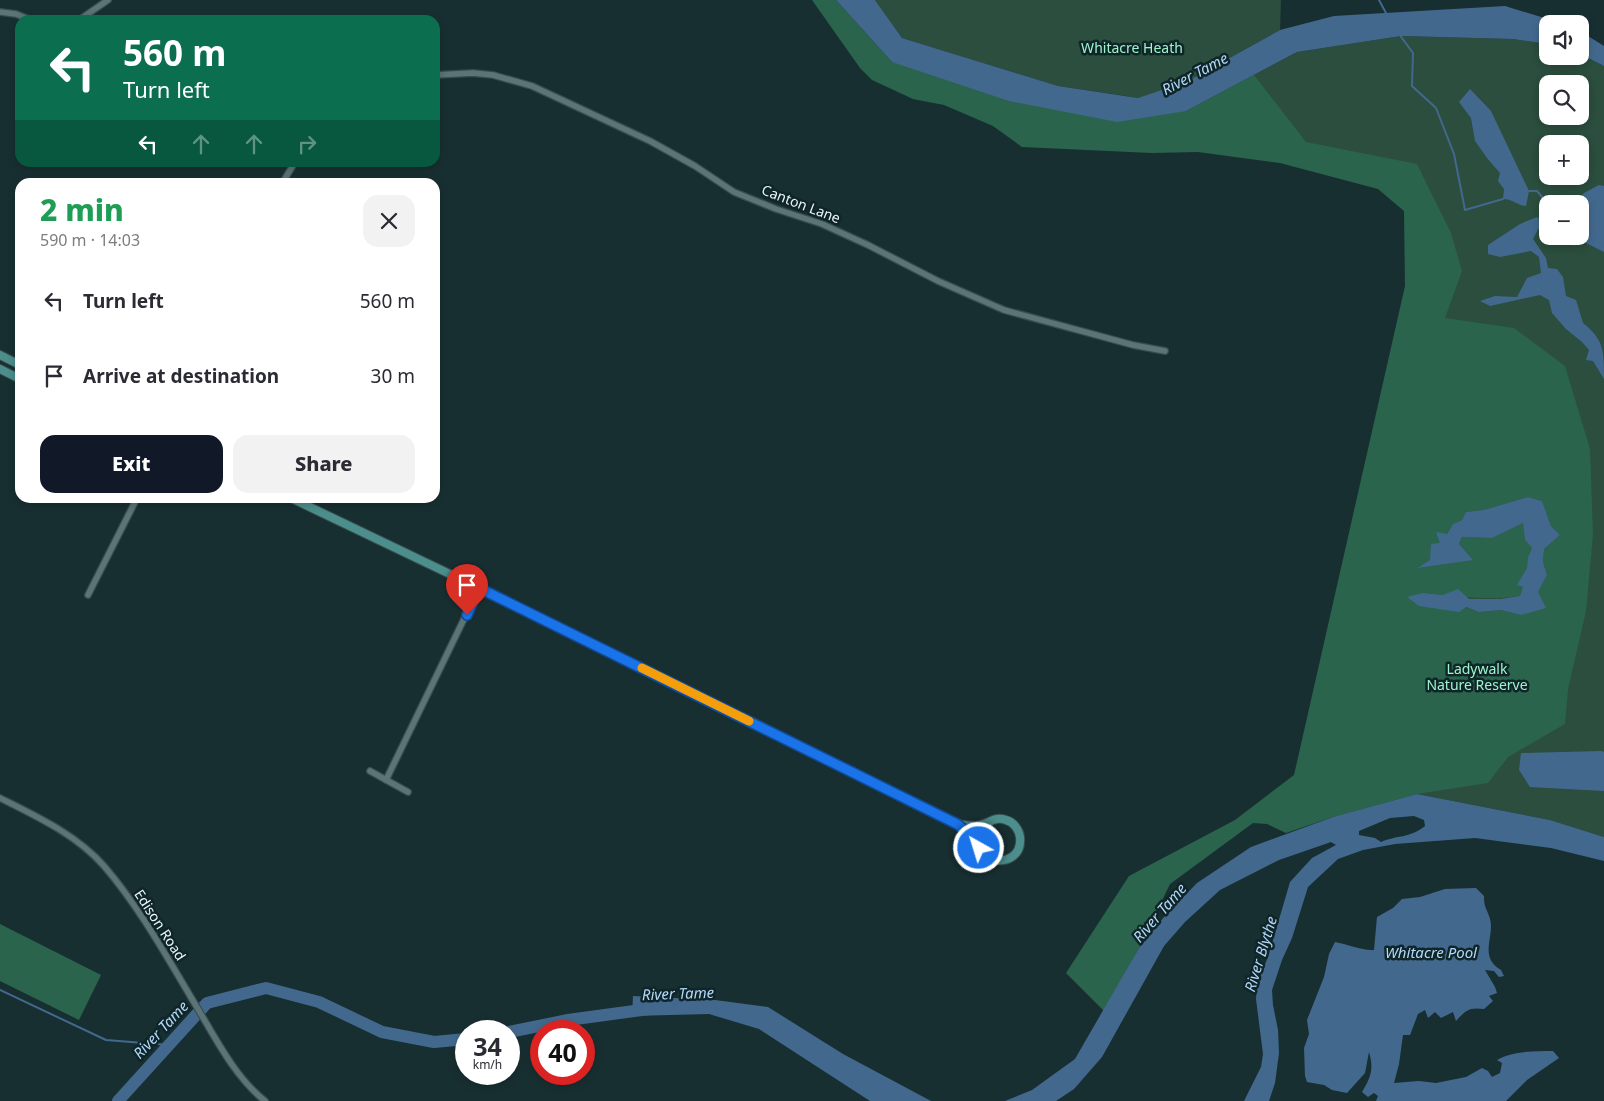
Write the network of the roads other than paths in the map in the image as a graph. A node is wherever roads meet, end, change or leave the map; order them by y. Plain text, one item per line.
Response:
1 (108, 0) edge
2 (0, 12) edge
3 (18, 15) edge
4 (86, 15) edge
5 (440, 75) edge
6 (293, 167) edge
7 (286, 178) edge
8 (1165, 351) dead end
9 (0, 355) edge
10 (15, 362) edge
11 (0, 369) edge
12 (15, 376) edge
13 (134, 503) edge
14 (301, 503) edge
15 (479, 588) junction
16 (88, 595) dead end
17 (370, 771) dead end
18 (386, 780) junction
19 (408, 792) dead end
20 (0, 798) edge
21 (957, 824) junction
22 (983, 825) junction
23 (979, 848) junction
24 (265, 1101) edge

1 - 4 street
2 - 3 street
5 - 8 street, Canton Lane
6 - 7 street
9 - 10 street
11 - 12 street
13 - 16 street
14 - 15 street
15 - 18 street
15 - 21 street
17 - 18 street
18 - 19 street
20 - 24 street, Edison Road
21 - 22 street
21 - 23 street
22 - 23 street
22 - 23 street

